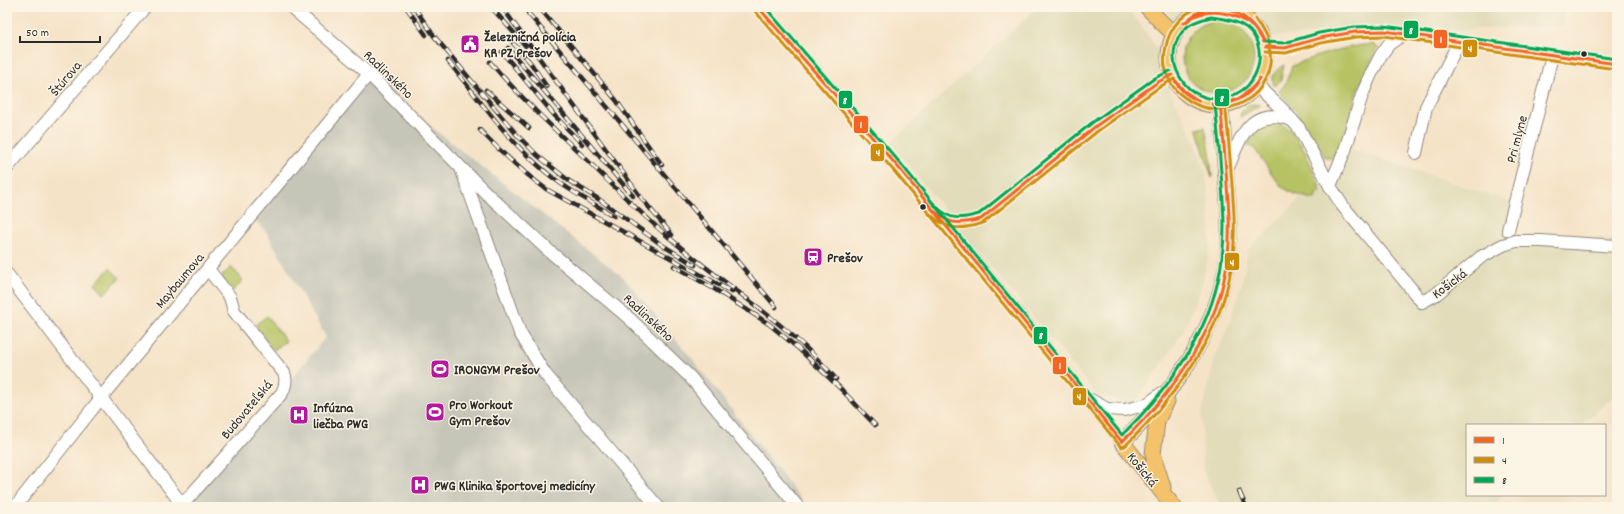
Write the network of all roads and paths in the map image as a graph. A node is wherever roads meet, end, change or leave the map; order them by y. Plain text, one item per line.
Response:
1 (145, 7) edge
2 (291, 7) edge
3 (758, 7) edge
4 (1147, 7) edge
5 (1405, 33) junction
6 (1174, 34) junction
7 (1459, 42) junction
8 (1265, 47) junction
9 (1552, 56) junction
10 (1617, 64) edge
11 (369, 74) junction
12 (1256, 85) junction
13 (1220, 105) junction
14 (1293, 120) junction
15 (1416, 153) dead end
16 (7, 168) edge
17 (461, 168) junction
18 (1226, 172) junction
19 (1330, 186) junction
20 (1508, 230) dead end
21 (1617, 246) edge
22 (208, 269) junction
23 (7, 274) edge
24 (1176, 382) junction
25 (101, 397) junction
26 (1085, 397) junction
27 (1122, 442) junction
28 (1171, 503) edge
29 (183, 506) edge
30 (15, 507) edge
31 (658, 507) edge
32 (798, 507) edge

1 - 16 street, Štúrova
2 - 11 street, Radlinského
3 - 26 street, Košická
4 - 6 main road
5 - 7 street
5 - 8 street
5 - 19 street
6 - 8 main road
6 - 13 main road
7 - 9 street
7 - 15 street
8 - 12 main road
9 - 10 street
9 - 20 street, Pri mlyne
11 - 17 street, Radlinského
11 - 22 street, Maybaumova
12 - 13 main road
12 - 14 street
13 - 18 main road
14 - 18 street
14 - 19 street
17 - 31 street, Radlinského
17 - 32 street, Radlinského
18 - 24 main road
19 - 21 street, Košická
22 - 25 street, Maybaumova
22 - 29 street, Budovateľská
23 - 25 street, Budovateľská
24 - 26 street
24 - 27 main road
24 - 28 main road
25 - 29 street, Budovateľská
25 - 30 street, Maybaumova
26 - 27 street, Košická
27 - 28 main road, Košická

